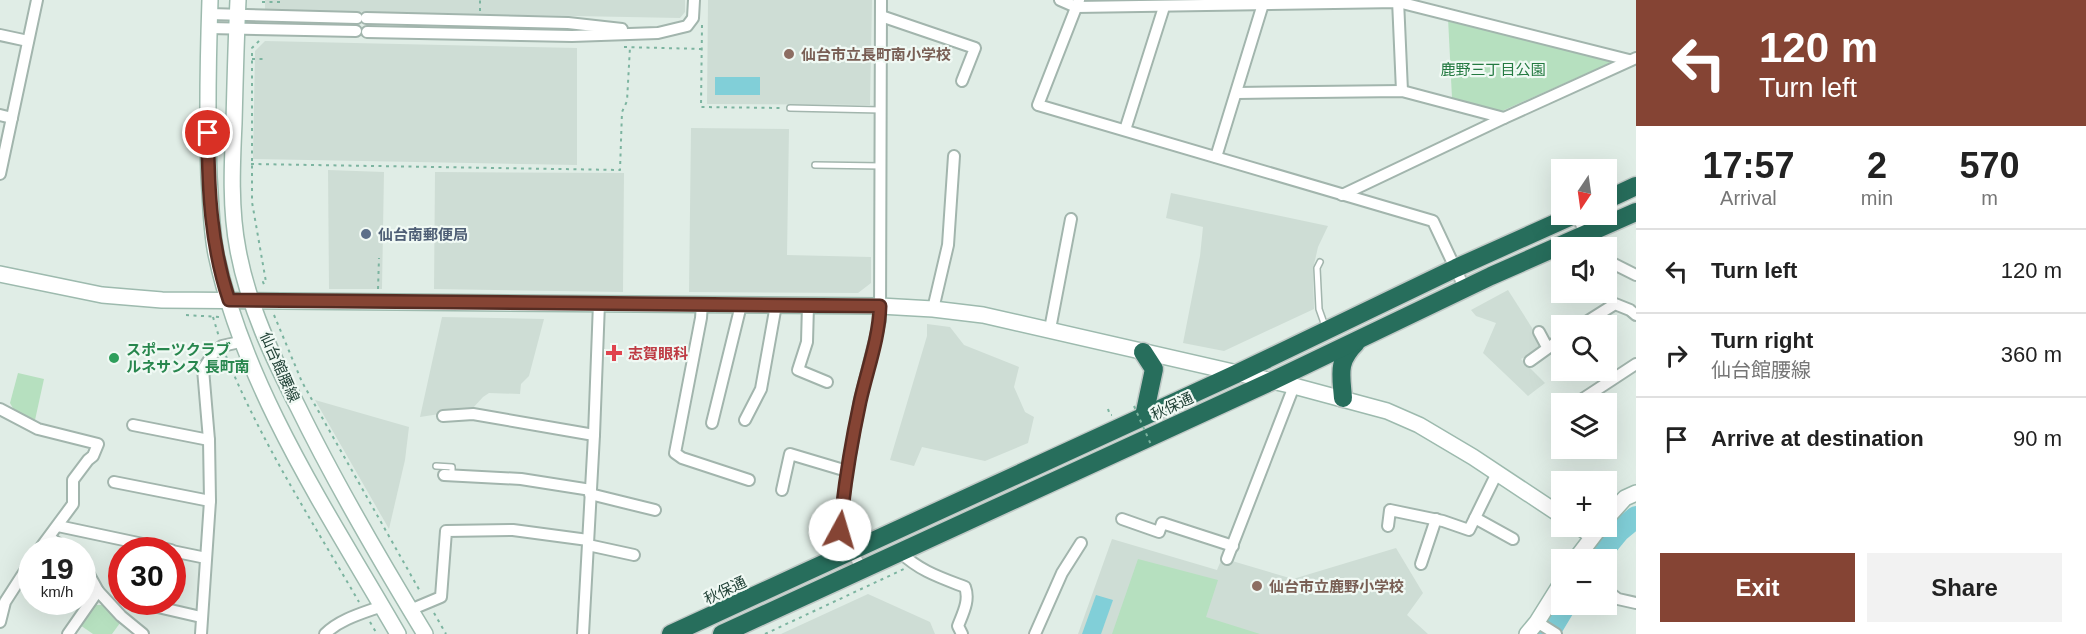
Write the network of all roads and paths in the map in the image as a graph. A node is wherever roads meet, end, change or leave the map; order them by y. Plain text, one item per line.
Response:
1 (37, 0) edge
2 (281, 0) edge
3 (480, 0) edge
4 (694, 0) edge
5 (881, 0) edge
6 (1060, 0) edge
7 (1398, 1) edge
8 (262, 2) dead end
9 (1078, 3) edge
10 (1263, 4) junction
11 (1164, 7) junction
12 (480, 11) dead end
13 (209, 14) edge
14 (237, 15) edge
15 (881, 16) junction
16 (702, 20) dead end
17 (658, 33) junction
18 (0, 35) edge
19 (261, 39) dead end
20 (28, 41) junction
21 (630, 47) dead end
22 (252, 59) junction
23 (264, 59) dead end
24 (1633, 59) edge
25 (962, 81) dead end
26 (1402, 91) junction
27 (1237, 93) junction
28 (790, 108) joint
29 (881, 110) junction
30 (0, 115) edge
31 (1504, 117) junction
32 (12, 118) junction
33 (1125, 130) junction
34 (954, 156) dead end
35 (1216, 157) junction
36 (251, 164) junction
37 (815, 165) dead end
38 (882, 166) junction
39 (0, 174) edge
40 (1636, 186) edge
41 (1342, 195) junction
42 (1617, 195) edge
43 (1636, 212) edge
44 (1071, 219) dead end
45 (1552, 225) edge
46 (1595, 237) edge
47 (1551, 256) edge
48 (379, 258) dead end
49 (1320, 262) dead end
50 (1617, 266) edge
51 (1456, 268) junction
52 (0, 274) edge
53 (1636, 275) edge
54 (1465, 289) junction
55 (266, 290) dead end
56 (378, 291) dead end
57 (229, 300) junction
58 (252, 300) junction
59 (598, 303) junction
60 (702, 304) junction
61 (741, 305) junction
62 (777, 305) junction
63 (808, 305) junction
64 (880, 306) junction
65 (933, 309) junction
66 (1598, 315) edge
67 (1636, 315) edge
68 (219, 317) dead end
69 (275, 318) dead end
70 (1050, 329) junction
71 (1327, 331) junction
72 (1539, 332) dead end
73 (1359, 339) junction
74 (244, 341) junction
75 (1551, 345) edge
76 (222, 346) junction
77 (1547, 347) junction
78 (1143, 352) junction
79 (1530, 361) dead end
80 (1636, 364) edge
81 (1236, 374) junction
82 (1272, 381) junction
83 (827, 382) dead end
84 (1294, 386) junction
85 (1592, 393) edge
86 (1343, 398) junction
87 (0, 409) edge
88 (1108, 409) dead end
89 (1139, 411) junction
90 (1114, 414) dead end
91 (443, 416) dead end
92 (745, 420) dead end
93 (712, 423) dead end
94 (134, 425) dead end
95 (594, 435) junction
96 (209, 440) junction
97 (1152, 447) dead end
98 (436, 466) dead end
99 (846, 471) junction
100 (1497, 472) junction
101 (448, 476) joint
102 (749, 480) dead end
103 (114, 482) dead end
104 (782, 490) dead end
105 (591, 492) junction
106 (1636, 493) edge
107 (210, 501) junction
108 (1617, 506) edge
109 (1551, 509) edge
110 (655, 510) dead end
111 (1475, 518) junction
112 (1122, 519) dead end
113 (1436, 519) junction
114 (58, 526) junction
115 (1388, 526) dead end
116 (51, 537) edge
117 (108, 537) edge
118 (1513, 539) dead end
119 (588, 543) junction
120 (1080, 543) dead end
121 (1233, 546) junction
122 (853, 551) junction
123 (186, 554) edge
124 (634, 555) dead end
125 (206, 558) junction
126 (906, 558) junction
127 (1227, 559) dead end
128 (1421, 564) dead end
129 (862, 569) junction
130 (18, 582) edge
131 (96, 587) edge
132 (98, 591) junction
133 (1617, 599) edge
134 (427, 603) junction
135 (1636, 603) edge
136 (1551, 604) edge
137 (382, 606) junction
138 (411, 610) junction
139 (365, 613) junction
140 (186, 614) edge
141 (201, 617) junction
142 (0, 622) edge
143 (1541, 624) junction
144 (68, 634) edge
145 (143, 634) edge
146 (201, 634) edge
147 (325, 634) edge
148 (377, 634) edge
149 (399, 634) edge
150 (425, 634) edge
151 (446, 634) edge
152 (583, 634) edge
153 (671, 634) edge
154 (722, 634) edge
155 (766, 634) edge
156 (962, 634) edge
157 (1035, 634) edge
158 (1527, 634) edge
159 (1556, 634) edge

1 - 20 street
2 - 8 path
3 - 12 path
4 - 17 street
5 - 15 street
6 - 9 street
7 - 10 street
7 - 24 street
7 - 26 street
9 - 11 street
9 - 33 street
10 - 11 street
10 - 27 street
11 - 33 street
13 - 14 street
13 - 57 street, 仙台館腰線
14 - 17 street
14 - 17 street
14 - 58 street, 仙台館腰線
15 - 25 street
15 - 29 street
16 - 28 path
18 - 20 street
19 - 22 path
20 - 32 street
21 - 36 path
22 - 23 path
22 - 36 path
24 - 31 street
26 - 27 street
26 - 31 street
27 - 35 street
28 - 29 lane
29 - 38 street
30 - 32 street
31 - 41 street
32 - 39 street
33 - 35 street
34 - 65 street
35 - 41 street
36 - 55 path
37 - 38 lane
38 - 64 street
40 - 42 highway
41 - 51 street
43 - 46 highway, 秋保通
44 - 70 street
45 - 51 highway, 秋保通
47 - 54 highway, 秋保通
48 - 56 path
49 - 71 lane
50 - 53 street
51 - 54 street
51 - 71 highway, 秋保通
52 - 57 street
54 - 73 highway, 秋保通
57 - 58 street
57 - 74 street, 仙台館腰線
58 - 59 street
58 - 138 street, 仙台館腰線
59 - 60 street
59 - 95 street
60 - 61 street
60 - 102 street
61 - 62 street
61 - 93 street
62 - 63 street
62 - 92 street
63 - 64 street
63 - 83 street
64 - 65 street
64 - 99 street
65 - 70 street
66 - 67 street
68 - 76 path
69 - 134 path
70 - 78 street
71 - 81 highway, 秋保通
72 - 77 street
73 - 82 highway, 秋保通
73 - 86 highway
74 - 76 street
74 - 137 street, 仙台館腰線
75 - 77 street
76 - 96 street
76 - 139 path
77 - 79 street
78 - 81 street
78 - 89 highway
80 - 85 street
81 - 82 street
81 - 89 highway, 秋保通
82 - 84 street
82 - 126 highway, 秋保通
84 - 86 street
84 - 121 street
86 - 100 street
87 - 114 street
88 - 90 path
89 - 97 path, bridge
89 - 122 highway, 秋保通
91 - 95 street
94 - 96 street
95 - 105 street
96 - 107 street
98 - 101 lane
99 - 104 street
99 - 122 street
100 - 109 street
100 - 111 street
101 - 105 street
103 - 107 street
105 - 110 street
105 - 119 street
106 - 108 street
107 - 125 street
111 - 113 street
111 - 118 street
112 - 121 street
113 - 115 street
113 - 128 street
114 - 116 street
114 - 117 street
119 - 124 street
119 - 134 street
119 - 152 street
120 - 157 street
121 - 127 street
122 - 129 street
122 - 153 highway, 秋保通
123 - 125 street
125 - 141 street
126 - 129 highway, 秋保通
126 - 155 path
126 - 156 street
129 - 154 highway, 秋保通
130 - 142 street
131 - 132 street
132 - 144 street
132 - 145 street
133 - 135 street
134 - 138 street
134 - 151 path
136 - 143 street
137 - 139 street
137 - 149 street, 仙台館腰線
138 - 150 street, 仙台館腰線
139 - 147 street
139 - 148 path
140 - 141 street
141 - 146 street
143 - 158 street
143 - 159 street

